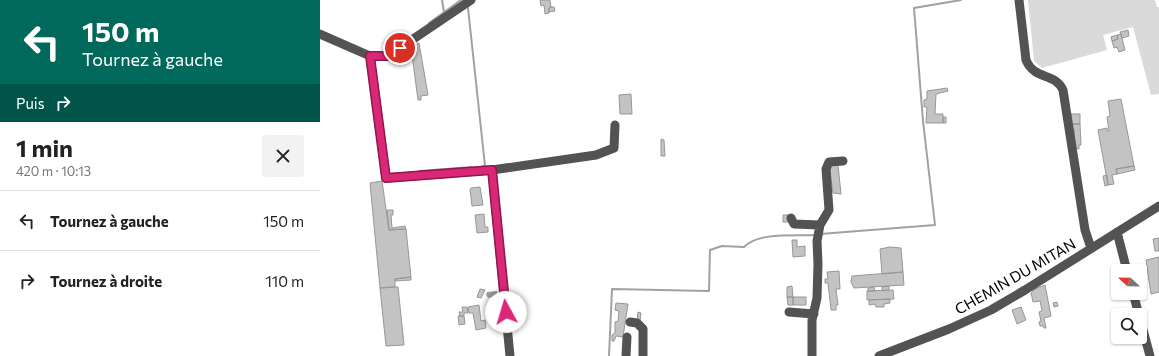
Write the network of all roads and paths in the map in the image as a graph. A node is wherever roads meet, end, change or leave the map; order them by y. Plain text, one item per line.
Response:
1 (471, 0) edge
2 (1019, 0) edge
3 (320, 34) edge
4 (370, 56) junction
5 (615, 125) dead end
6 (843, 161) dead end
7 (492, 170) junction
8 (1159, 206) edge
9 (791, 218) dead end
10 (820, 225) junction
11 (1117, 232) junction
12 (1091, 248) junction
13 (1125, 264) edge
14 (789, 312) dead end
15 (814, 314) junction
16 (630, 322) dead end
17 (627, 337) dead end
18 (1147, 344) edge
19 (510, 356) edge
20 (626, 356) edge
21 (643, 356) edge
22 (812, 356) edge
23 (878, 356) edge
24 (1150, 356) edge

1 - 4 street
2 - 12 street
3 - 4 street
4 - 7 street
5 - 7 street
6 - 10 street
7 - 19 street
8 - 11 street, CHEMIN DU MITAN
9 - 10 street
10 - 15 street
11 - 12 street, CHEMIN DU MITAN
11 - 13 street
12 - 23 street, CHEMIN DU MITAN
14 - 15 street
15 - 22 street
16 - 21 street
17 - 20 street
18 - 24 street

